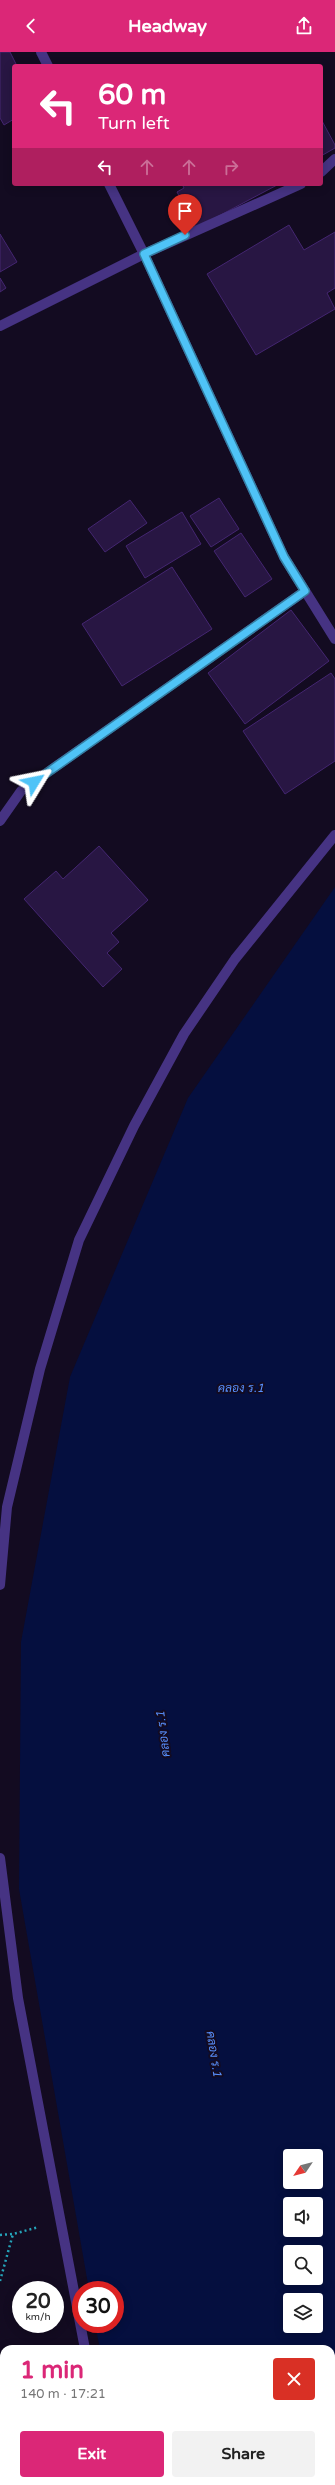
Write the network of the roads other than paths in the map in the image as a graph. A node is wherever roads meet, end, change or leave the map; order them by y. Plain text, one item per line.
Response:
1 (41, 52) edge
2 (47, 64) edge
3 (335, 159) edge
4 (323, 170) edge
5 (110, 186) edge
6 (297, 186) edge
7 (144, 254) junction
8 (0, 326) edge
9 (305, 591) junction
10 (335, 639) edge
11 (0, 821) edge
12 (335, 835) edge
13 (0, 1585) edge
14 (0, 1858) edge
15 (83, 2345) edge

1 - 2 street
3 - 4 street
5 - 7 street
6 - 7 street
7 - 8 street
7 - 9 street
9 - 10 street
9 - 11 street
12 - 13 street
14 - 15 street

